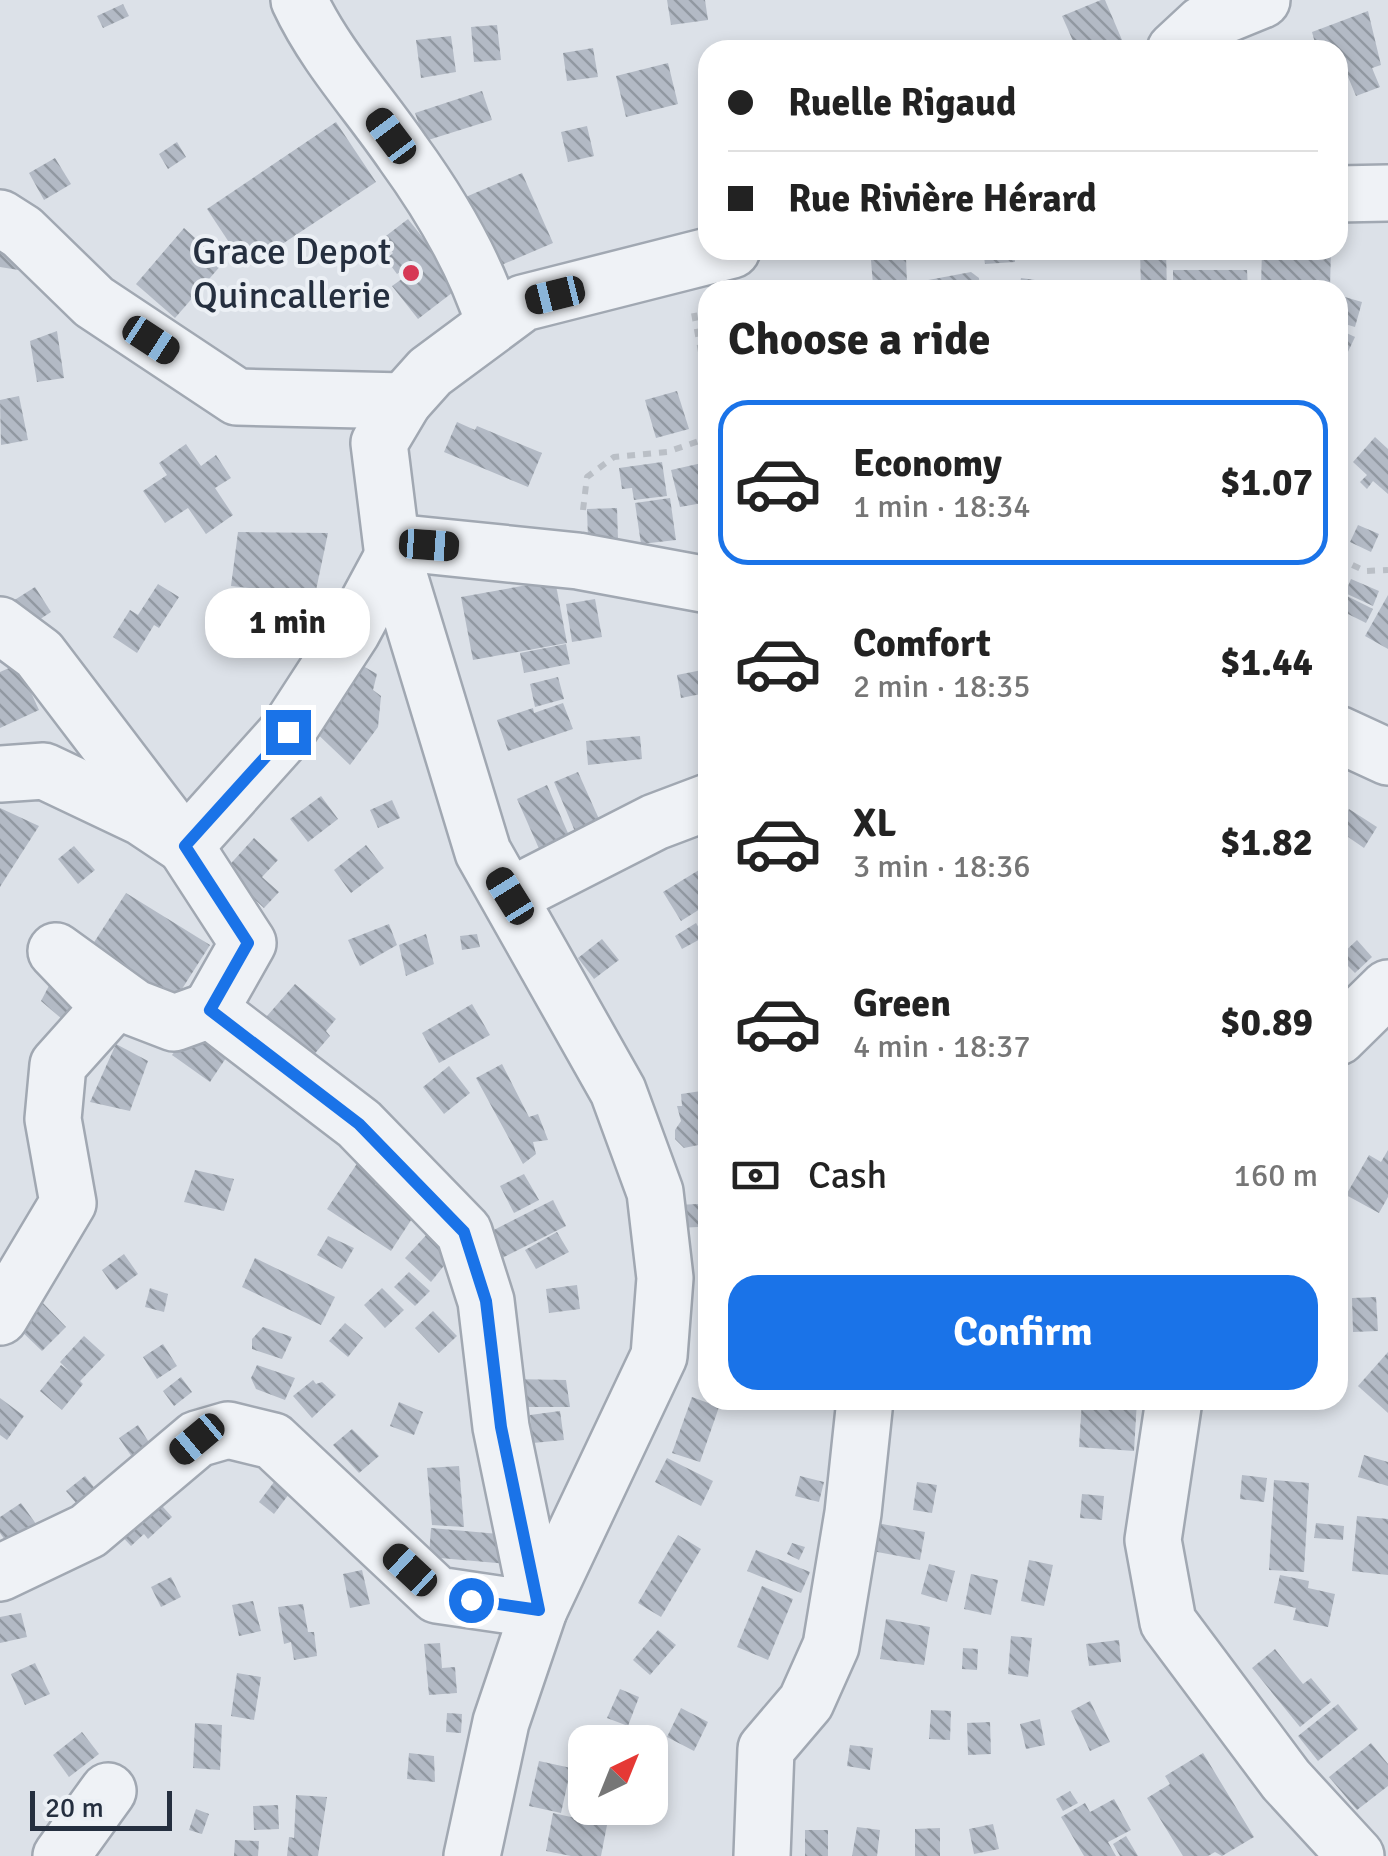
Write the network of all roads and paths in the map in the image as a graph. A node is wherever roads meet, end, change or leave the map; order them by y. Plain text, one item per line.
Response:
1 (298, 0) edge
2 (1262, 0) edge
3 (1187, 40) edge
4 (1388, 193) edge
5 (1348, 194) edge
6 (0, 218) edge
7 (698, 258) edge
8 (705, 260) edge
9 (494, 323) junction
10 (698, 334) edge
11 (404, 401) junction
12 (698, 441) edge
13 (393, 549) junction
14 (578, 561) junction
15 (1348, 562) edge
16 (1388, 570) edge
17 (698, 583) edge
18 (0, 624) edge
19 (1348, 739) edge
20 (1388, 757) edge
21 (0, 774) edge
22 (698, 806) edge
23 (185, 846) junction
24 (510, 896) junction
25 (1388, 988) edge
26 (210, 1010) junction
27 (1348, 1027) edge
28 (0, 1317) edge
29 (863, 1410) edge
30 (1172, 1410) edge
31 (0, 1572) edge
32 (539, 1610) junction
33 (108, 1791) dead end
34 (60, 1856) edge
35 (472, 1856) edge
36 (762, 1856) edge
37 (1356, 1856) edge

1 - 9 street
2 - 3 street
4 - 5 street
6 - 11 street
7 - 9 street
8 - 10 path
9 - 11 street
11 - 13 street
12 - 14 path
13 - 14 street
13 - 23 street
13 - 24 street
14 - 17 street
15 - 16 path
18 - 23 street
19 - 20 street
21 - 23 street
22 - 24 street
23 - 26 street
24 - 32 street
25 - 27 street
26 - 28 street
26 - 32 street
29 - 36 street
30 - 37 street
31 - 32 street
32 - 35 street
33 - 34 street

